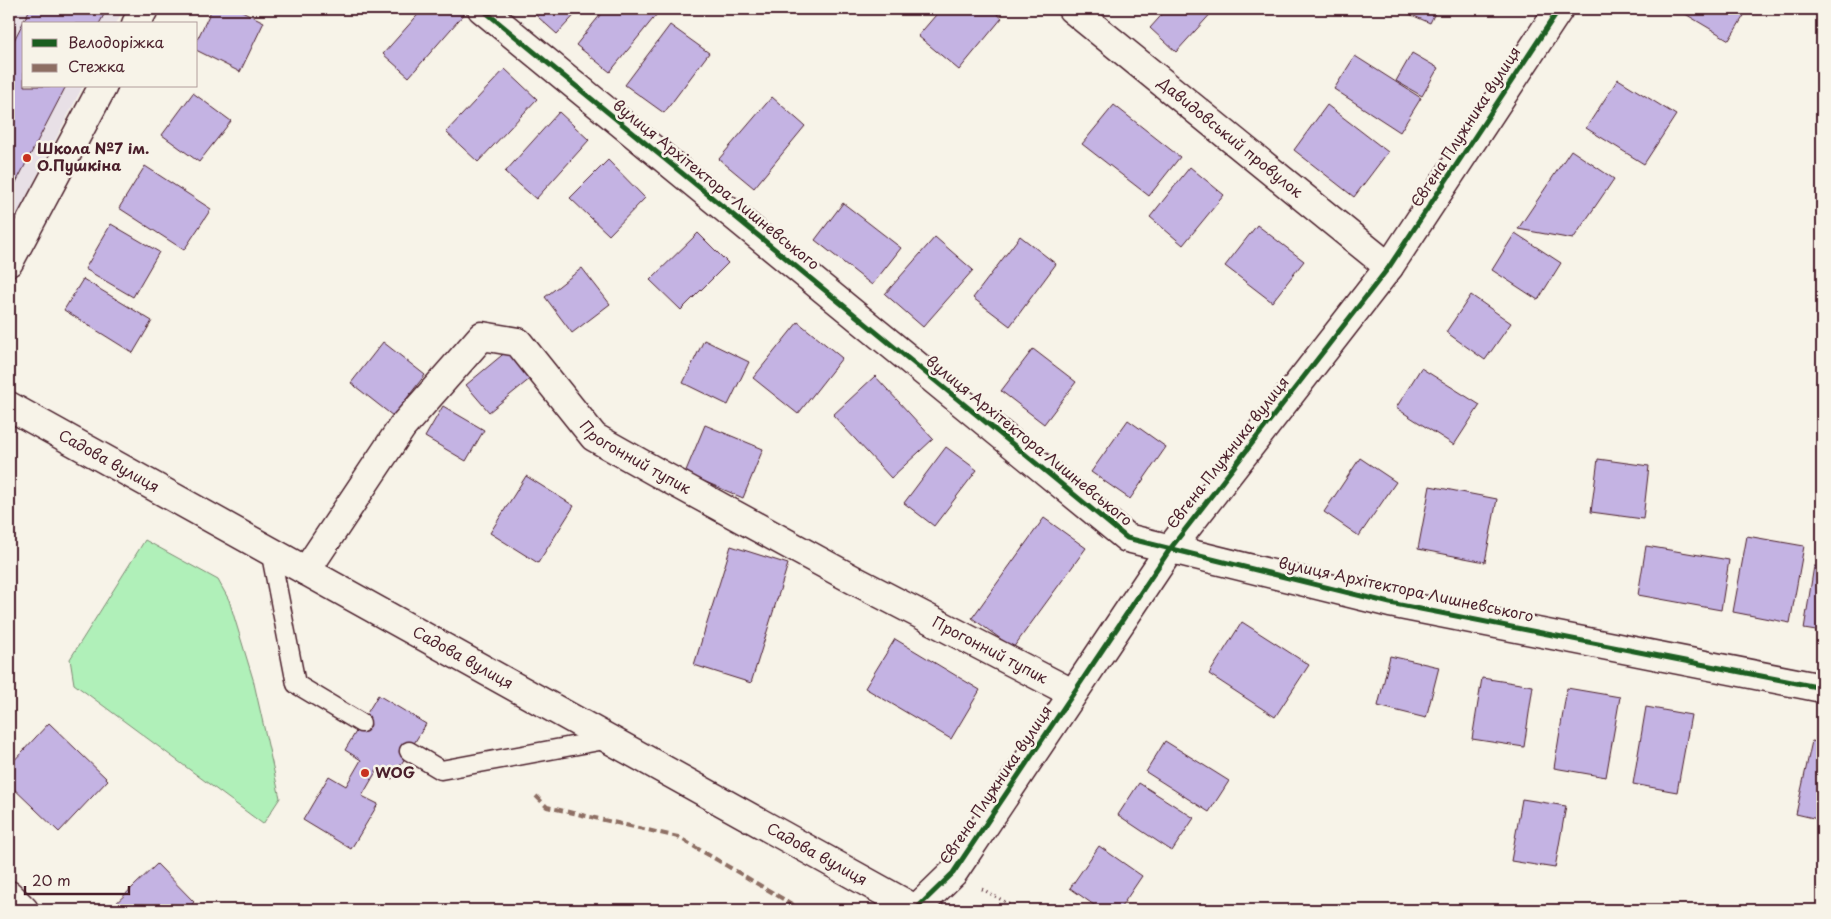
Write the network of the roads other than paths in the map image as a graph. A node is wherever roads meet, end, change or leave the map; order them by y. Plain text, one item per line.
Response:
1 (144, 9) edge
2 (482, 9) edge
3 (1072, 9) edge
4 (1559, 9) edge
5 (137, 22) edge
6 (102, 88) edge
7 (9, 262) edge
8 (1388, 267) junction
9 (9, 406) edge
10 (1170, 549) junction
11 (270, 550) junction
12 (306, 571) junction
13 (1822, 688) edge
14 (1072, 693) junction
15 (361, 723) dead end
16 (610, 739) junction
17 (409, 751) dead end
18 (9, 895) edge
19 (24, 910) edge
20 (916, 910) edge

1 - 5 street
2 - 10 street, вулиця Архітектора Лишневського
3 - 8 street, Давидовський провулок
4 - 8 street, Євгена Плужника вулиця
6 - 7 street
8 - 10 street, Євгена Плужника вулиця
9 - 11 street, Садова вулиця
10 - 13 street, вулиця Архітектора Лишневського
10 - 14 street, Євгена Плужника вулиця
11 - 12 street, Садова вулиця
11 - 15 lane
12 - 14 street, Прогонний тупик
12 - 16 street, Садова вулиця
14 - 20 street, Євгена Плужника вулиця
16 - 17 lane
16 - 20 street, Садова вулиця
18 - 19 street

